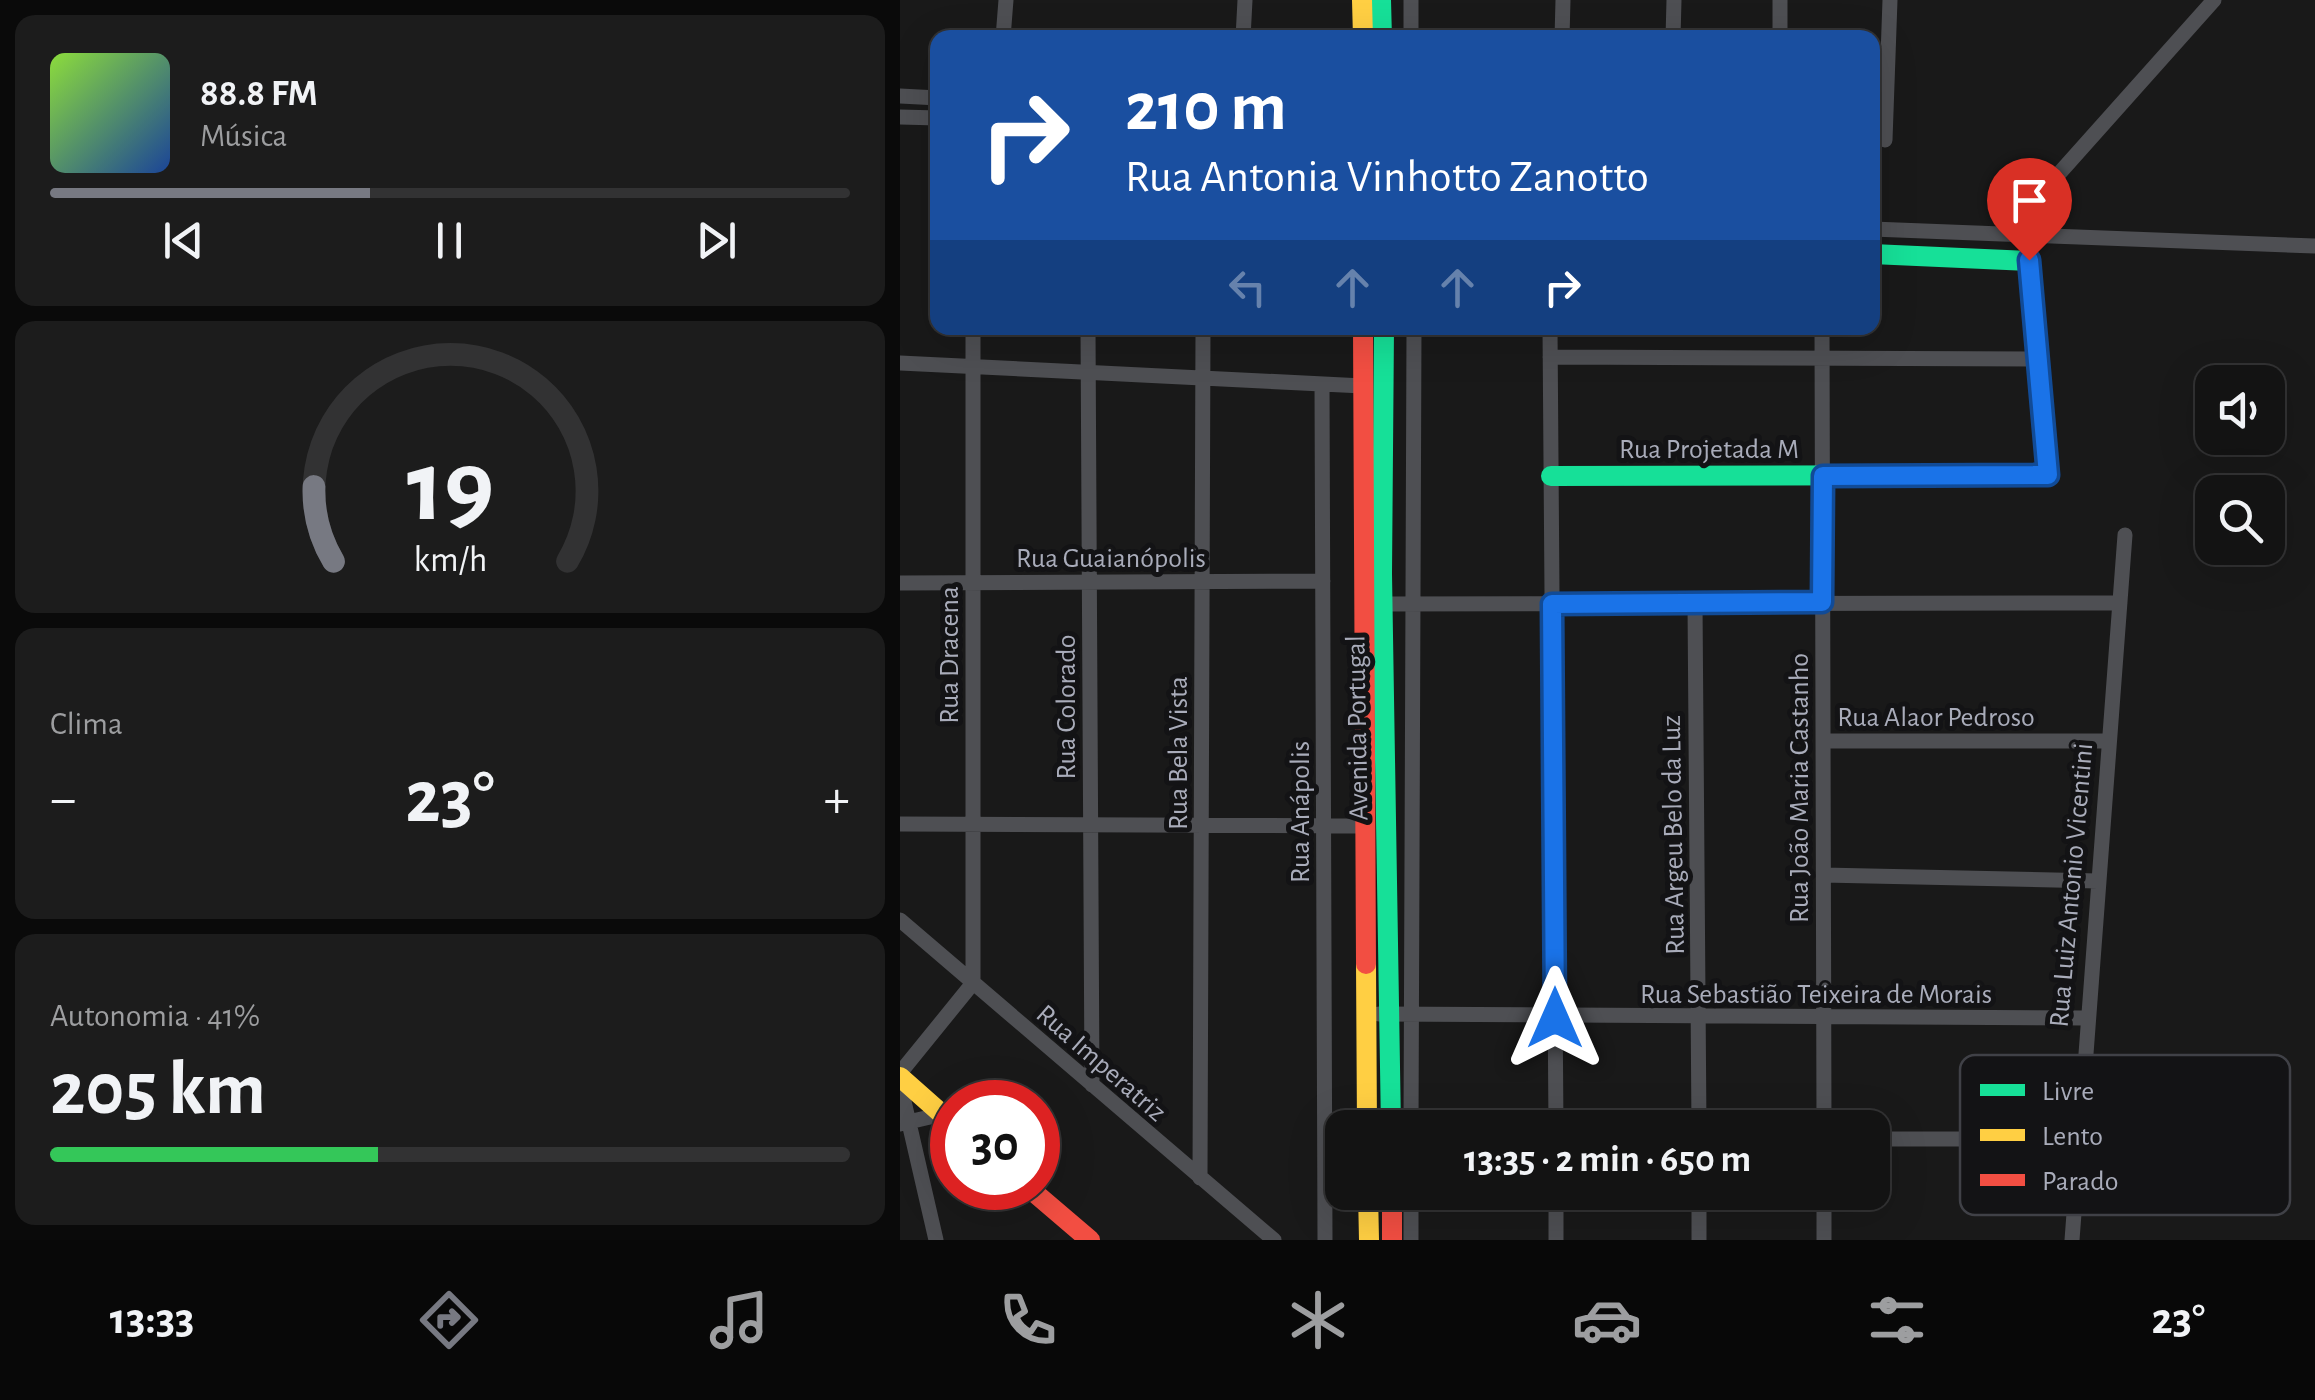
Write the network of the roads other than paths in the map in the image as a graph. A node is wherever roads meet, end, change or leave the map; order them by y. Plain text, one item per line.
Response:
1 (1006, 0) edge
2 (1245, 0) edge
3 (1362, 0) edge
4 (1381, 0) edge
5 (1411, 0) edge
6 (1563, 0) edge
7 (1674, 0) edge
8 (1780, 0) edge
9 (1890, 0) edge
10 (2214, 0) edge
11 (1004, 30) edge
12 (1243, 30) edge
13 (1362, 30) edge
14 (1382, 30) edge
15 (1411, 30) edge
16 (1562, 30) edge
17 (1673, 30) edge
18 (1780, 30) edge
19 (900, 96) edge
20 (930, 98) edge
21 (900, 116) edge
22 (930, 118) edge
23 (1885, 140) dead end
24 (1880, 229) edge
25 (2006, 233) junction
26 (2315, 246) edge
27 (1880, 254) edge
28 (973, 335) edge
29 (1088, 335) edge
30 (1203, 335) edge
31 (1363, 335) edge
32 (1384, 335) edge
33 (1414, 335) edge
34 (1550, 335) edge
35 (1822, 335) edge
36 (1550, 357) junction
37 (1822, 359) junction
38 (2040, 359) junction
39 (900, 363) edge
40 (972, 367) junction
41 (1088, 372) junction
42 (1202, 378) junction
43 (1322, 384) junction
44 (1363, 386) junction
45 (1551, 476) junction
46 (1823, 476) junction
47 (2125, 535) dead end
48 (1323, 581) junction
49 (1090, 582) junction
50 (1202, 582) junction
51 (900, 583) edge
52 (973, 583) junction
53 (1822, 602) junction
54 (1695, 603) junction
55 (2120, 603) junction
56 (1382, 604) junction
57 (1412, 604) junction
58 (1552, 604) junction
59 (1823, 740) junction
60 (2110, 742) junction
61 (900, 824) edge
62 (973, 824) junction
63 (1091, 825) junction
64 (1202, 826) junction
65 (1324, 826) junction
66 (1364, 826) junction
67 (1823, 876) junction
68 (2098, 882) junction
69 (900, 920) edge
70 (972, 984) junction
71 (1365, 1014) junction
72 (1388, 1014) junction
73 (1411, 1014) junction
74 (1555, 1018) junction
75 (1699, 1018) junction
76 (2087, 1018) junction
77 (1824, 1020) junction
78 (2084, 1055) edge
79 (900, 1078) edge
80 (1092, 1086) junction
81 (930, 1103) edge
82 (1367, 1110) edge
83 (1391, 1110) edge
84 (1411, 1110) edge
85 (1556, 1110) edge
86 (1699, 1110) edge
87 (1824, 1110) edge
88 (930, 1120) edge
89 (905, 1123) edge
90 (1890, 1139) edge
91 (1960, 1139) edge
92 (1200, 1178) junction
93 (1052, 1210) edge
94 (1369, 1210) edge
95 (1392, 1210) edge
96 (1411, 1210) edge
97 (1556, 1210) edge
98 (1699, 1210) edge
99 (1824, 1210) edge
100 (2073, 1215) edge
101 (1074, 1232) edge
102 (936, 1240) edge
103 (1090, 1240) edge
104 (1274, 1240) edge
105 (1324, 1240) edge
106 (1370, 1240) edge
107 (1392, 1240) edge
108 (1411, 1240) edge
109 (1556, 1240) edge
110 (1699, 1240) edge
111 (1824, 1240) edge
112 (2072, 1240) edge

1 - 11 street
2 - 12 street
3 - 13 main road
4 - 14 main road
5 - 15 street
6 - 16 street
7 - 17 street
8 - 18 street
9 - 23 street
10 - 25 street
19 - 20 street
21 - 22 street
24 - 25 street
25 - 26 street
27 - 38 main road
28 - 40 street, Rua Dracena
29 - 41 street, Rua Colorado
30 - 42 street, Rua Bela Vista
31 - 44 main road, Avenida Portugal
32 - 56 main road, Avenida Portugal
33 - 57 street
34 - 36 street
35 - 37 street, Rua João Maria Castanho
36 - 37 street
36 - 45 street
37 - 38 street
37 - 46 street, Rua João Maria Castanho
38 - 46 main road, Rua Projetada M
39 - 40 street
40 - 41 street
40 - 52 street, Rua Dracena
41 - 42 street
41 - 49 street, Rua Colorado
42 - 43 street
42 - 50 street, Rua Bela Vista
43 - 44 street
43 - 48 street, Rua Anápolis
44 - 66 main road, Avenida Portugal
45 - 46 main road, Rua Projetada M
45 - 58 street
46 - 53 street, Rua João Maria Castanho
47 - 55 street, Rua Luiz Antonio Vicentini
48 - 50 street, Rua Guaianópolis
48 - 65 street, Rua Anápolis
49 - 50 street, Rua Guaianópolis
49 - 52 street, Rua Guaianópolis
49 - 63 street, Rua Colorado
50 - 64 street, Rua Bela Vista
51 - 52 street, Rua Guaianópolis
52 - 62 street, Rua Dracena
53 - 54 street
53 - 55 street
53 - 59 street, Rua João Maria Castanho
54 - 58 street
54 - 75 street, Rua Argeu Belo da Luz
55 - 60 street, Rua Luiz Antonio Vicentini
56 - 57 street
56 - 72 main road, Avenida Portugal
57 - 58 street
57 - 73 street
58 - 74 street
59 - 60 street, Rua Alaor Pedroso
59 - 67 street, Rua João Maria Castanho
60 - 68 street, Rua Luiz Antonio Vicentini
61 - 62 street
62 - 63 street
62 - 70 street, Rua Dracena
63 - 64 street
63 - 80 street, Rua Colorado
64 - 65 street
64 - 92 street, Rua Bela Vista
65 - 66 street
65 - 105 street, Rua Anápolis
66 - 71 main road, Avenida Portugal
67 - 68 street
67 - 77 street, Rua João Maria Castanho
68 - 76 street, Rua Luiz Antonio Vicentini
69 - 70 street, Rua Imperatriz
70 - 79 street
70 - 80 street, Rua Imperatriz
71 - 72 street, Rua Sebastião Teixeira de Morais
71 - 82 main road, Avenida Portugal
72 - 73 street, Rua Sebastião Teixeira de Morais
72 - 83 main road, Avenida Portugal
73 - 74 street, Rua Sebastião Teixeira de Morais
73 - 84 street
74 - 75 street, Rua Sebastião Teixeira de Morais
74 - 85 street
75 - 77 street, Rua Sebastião Teixeira de Morais
75 - 86 street, Rua Argeu Belo da Luz
76 - 77 street, Rua Sebastião Teixeira de Morais
76 - 78 street, Rua Luiz Antonio Vicentini
77 - 87 street, Rua João Maria Castanho
79 - 81 main road
79 - 89 street
80 - 92 street, Rua Imperatriz
88 - 89 street
89 - 102 street
90 - 91 street
92 - 104 street, Rua Imperatriz
93 - 101 main road
94 - 106 main road
95 - 107 main road
96 - 108 street
97 - 109 street
98 - 110 street
99 - 111 street
100 - 112 street, Rua Luiz Antonio Vicentini
101 - 103 main road

